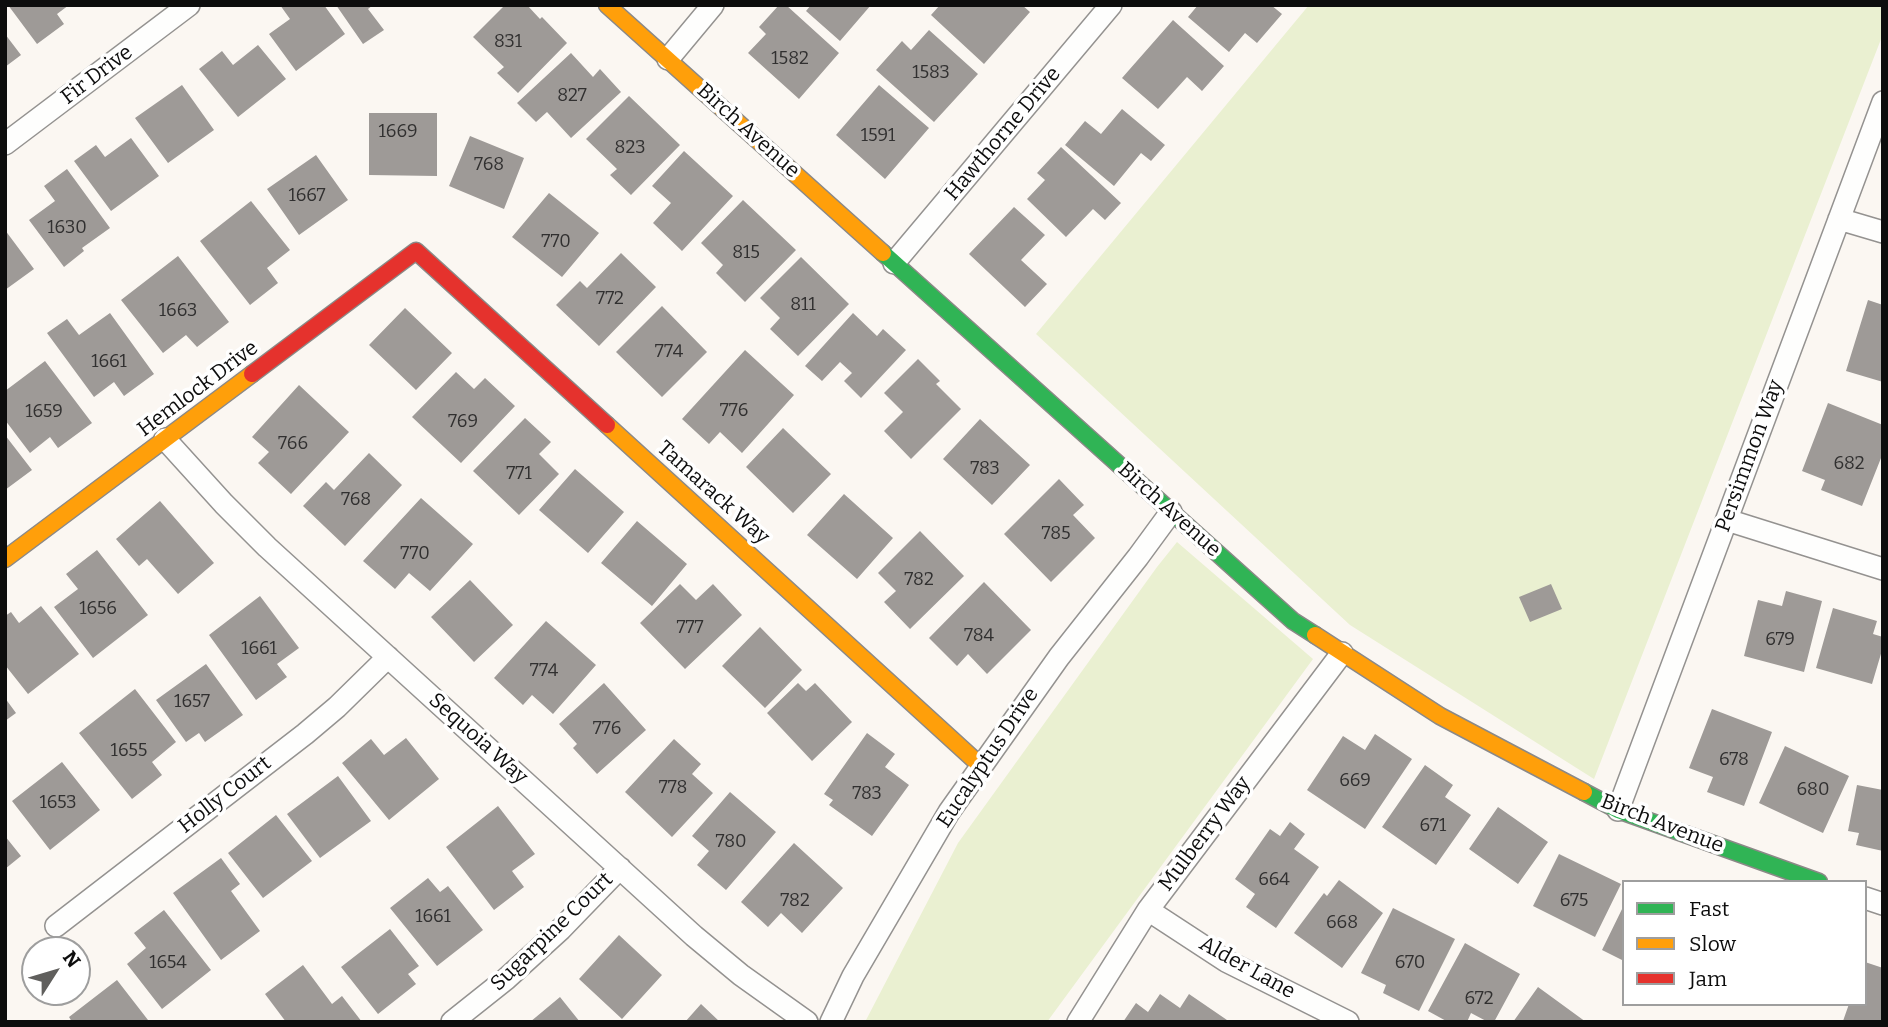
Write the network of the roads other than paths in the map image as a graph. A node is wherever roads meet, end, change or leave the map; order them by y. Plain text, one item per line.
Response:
1 (189, 5) edge
2 (607, 5) edge
3 (713, 5) edge
4 (1111, 5) edge
5 (668, 59) junction
6 (1883, 102) edge
7 (5, 144) edge
8 (1839, 219) junction
9 (1883, 232) edge
10 (416, 251) joint
11 (894, 263) junction
12 (165, 439) junction
13 (1171, 512) junction
14 (1727, 520) junction
15 (5, 559) edge
16 (1883, 569) edge
17 (1342, 653) junction
18 (388, 657) junction
19 (981, 766) junction
20 (1618, 810) junction
21 (620, 868) junction
22 (1813, 880) edge
23 (1148, 910) junction
24 (56, 926) dead end
25 (452, 1022) edge
26 (807, 1022) edge
27 (831, 1022) edge
28 (1077, 1022) edge
29 (1348, 1022) edge

1 - 7 street, Fir Drive
2 - 5 street, Birch Avenue
3 - 5 street
4 - 11 street, Hawthorne Drive
5 - 11 street, Birch Avenue
6 - 8 street, Persimmon Way
8 - 9 street
8 - 14 street, Persimmon Way
10 - 12 street, Hemlock Drive
10 - 19 street, Tamarack Way
11 - 13 street, Birch Avenue
12 - 15 street, Hemlock Drive
12 - 18 street, Sequoia Way
13 - 17 street, Birch Avenue
13 - 19 street, Eucalyptus Drive
14 - 16 street
14 - 20 street, Persimmon Way
17 - 20 street, Birch Avenue
17 - 23 street, Mulberry Way
18 - 21 street, Sequoia Way
18 - 24 street, Holly Court
19 - 27 street, Eucalyptus Drive
20 - 22 street, Birch Avenue
21 - 25 street, Sugarpine Court
21 - 26 street, Sequoia Way
23 - 28 street, Mulberry Way
23 - 29 street, Alder Lane

